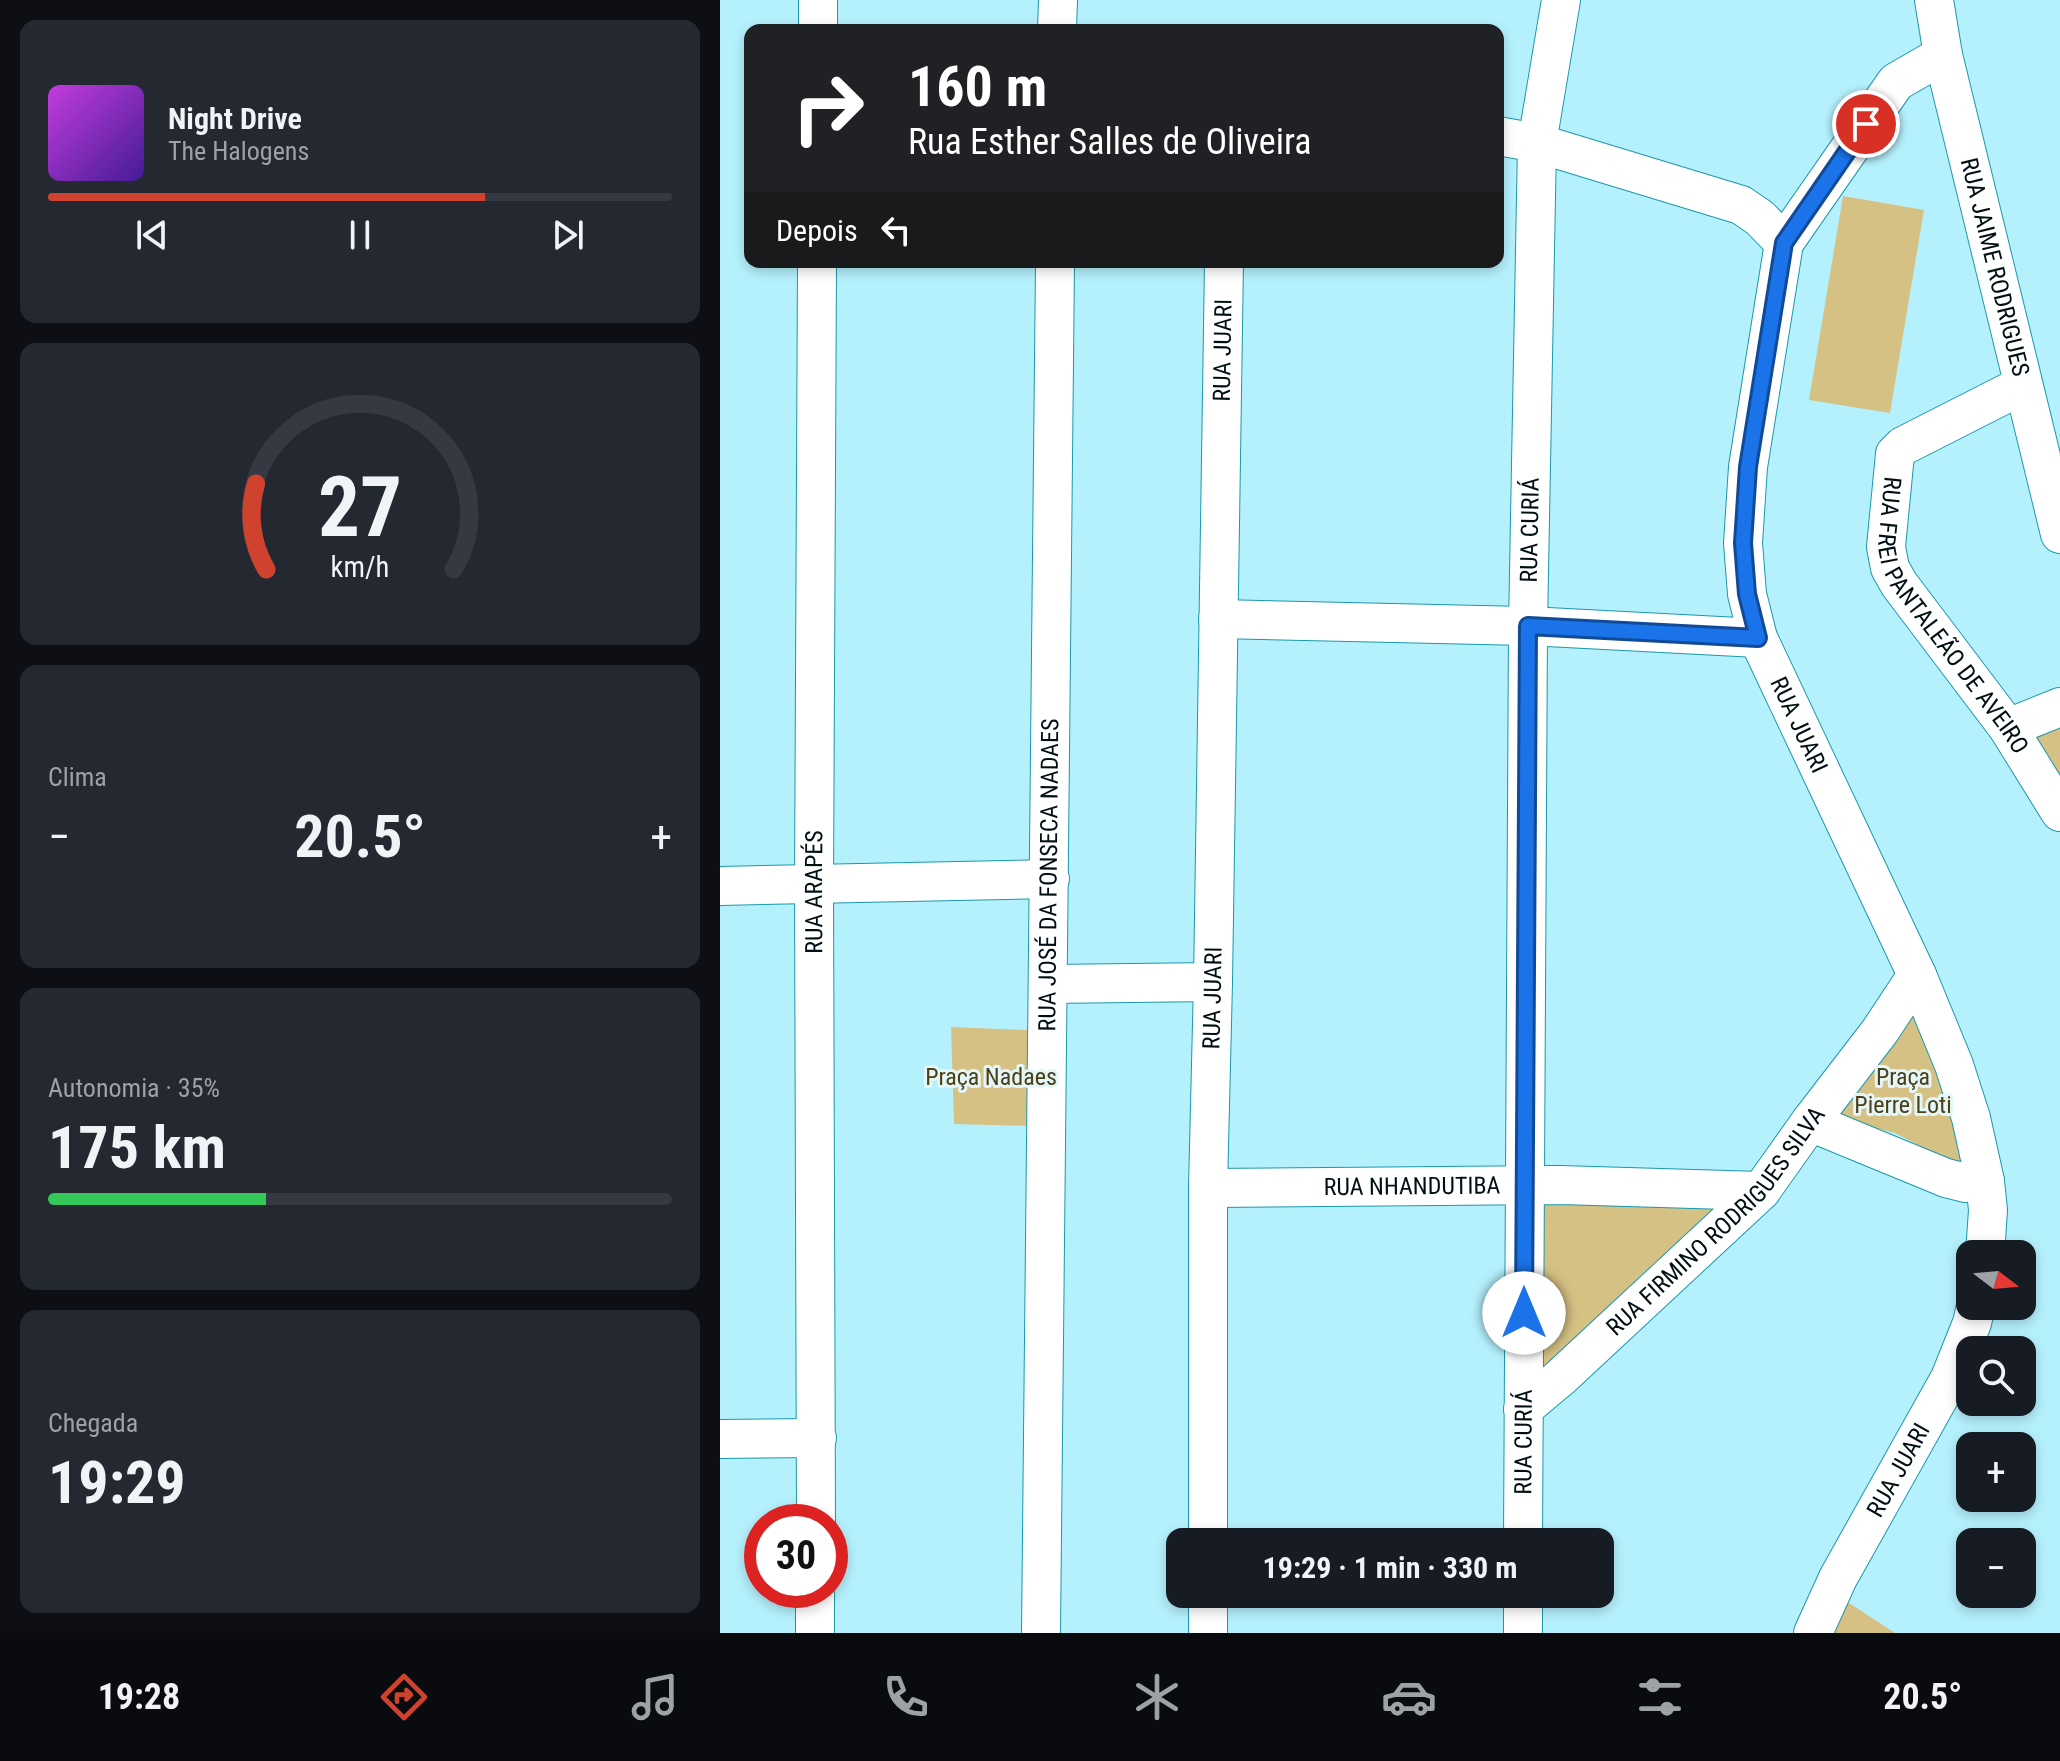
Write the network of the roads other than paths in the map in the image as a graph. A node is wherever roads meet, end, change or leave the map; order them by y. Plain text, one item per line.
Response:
1 (818, 0) edge
2 (1058, 0) edge
3 (1561, 0) edge
4 (1934, 0) edge
5 (818, 24) edge
6 (1057, 24) edge
7 (1943, 55) junction
8 (1504, 137) edge
9 (1537, 143) junction
10 (1784, 243) junction
11 (817, 268) edge
12 (1055, 268) edge
13 (1224, 268) edge
14 (2023, 385) junction
15 (2060, 534) edge
16 (1218, 619) junction
17 (1528, 626) junction
18 (1758, 638) junction
19 (2060, 707) edge
20 (2008, 728) junction
21 (2060, 812) edge
22 (1050, 879) junction
23 (814, 885) junction
24 (720, 886) edge
25 (1917, 975) junction
26 (1213, 982) junction
27 (1049, 984) junction
28 (1810, 1122) junction
29 (1985, 1181) junction
30 (1525, 1185) junction
31 (1208, 1188) junction
32 (1761, 1191) junction
33 (1986, 1240) edge
34 (1973, 1320) edge
35 (1523, 1409) junction
36 (817, 1438) junction
37 (720, 1439) edge
38 (816, 1504) edge
39 (1208, 1528) edge
40 (1523, 1528) edge
41 (815, 1608) edge
42 (1208, 1608) edge
43 (1523, 1608) edge
44 (815, 1633) edge
45 (1041, 1633) edge
46 (1208, 1633) edge
47 (1523, 1633) edge
48 (1813, 1633) edge

1 - 5 street
2 - 6 street
3 - 9 street, RUA CURIÁ
4 - 7 street, RUA JAIME RODRIGUES
7 - 10 street
7 - 14 street, RUA JAIME RODRIGUES
8 - 9 street
9 - 10 street
9 - 17 street, RUA CURIÁ
10 - 18 street, RUA JUARI
11 - 23 street, RUA ARAPÉS
12 - 22 street, RUA JOSÉ DA FONSECA NADAES
13 - 16 street, RUA JUARI
14 - 15 street, RUA JAIME RODRIGUES
14 - 20 street, RUA FREI PANTALEÃO DE AVEIRO
16 - 17 street
16 - 26 street, RUA JUARI
17 - 18 street
17 - 30 street, RUA CURIÁ
18 - 25 street, RUA JUARI
19 - 20 street
20 - 21 street, RUA FREI PANTALEÃO DE AVEIRO
22 - 23 street
22 - 27 street, RUA JOSÉ DA FONSECA NADAES
23 - 24 street
23 - 36 street, RUA ARAPÉS
25 - 28 street, RUA FIRMINO RODRIGUES SILVA
25 - 29 street, RUA JUARI
26 - 27 street
26 - 31 street, RUA JUARI
27 - 45 street, RUA JOSÉ DA FONSECA NADAES
28 - 29 street
28 - 32 street, RUA FIRMINO RODRIGUES SILVA
29 - 33 street, RUA JUARI
30 - 31 street, RUA NHANDUTIBA
30 - 32 street, RUA NHANDUTIBA
30 - 35 street, RUA CURIÁ
31 - 39 street, RUA JUARI
32 - 35 street, RUA FIRMINO RODRIGUES SILVA
34 - 48 street, RUA JUARI
35 - 40 street, RUA CURIÁ
36 - 37 street
36 - 38 street, RUA ARAPÉS
41 - 44 street
42 - 46 street
43 - 47 street

